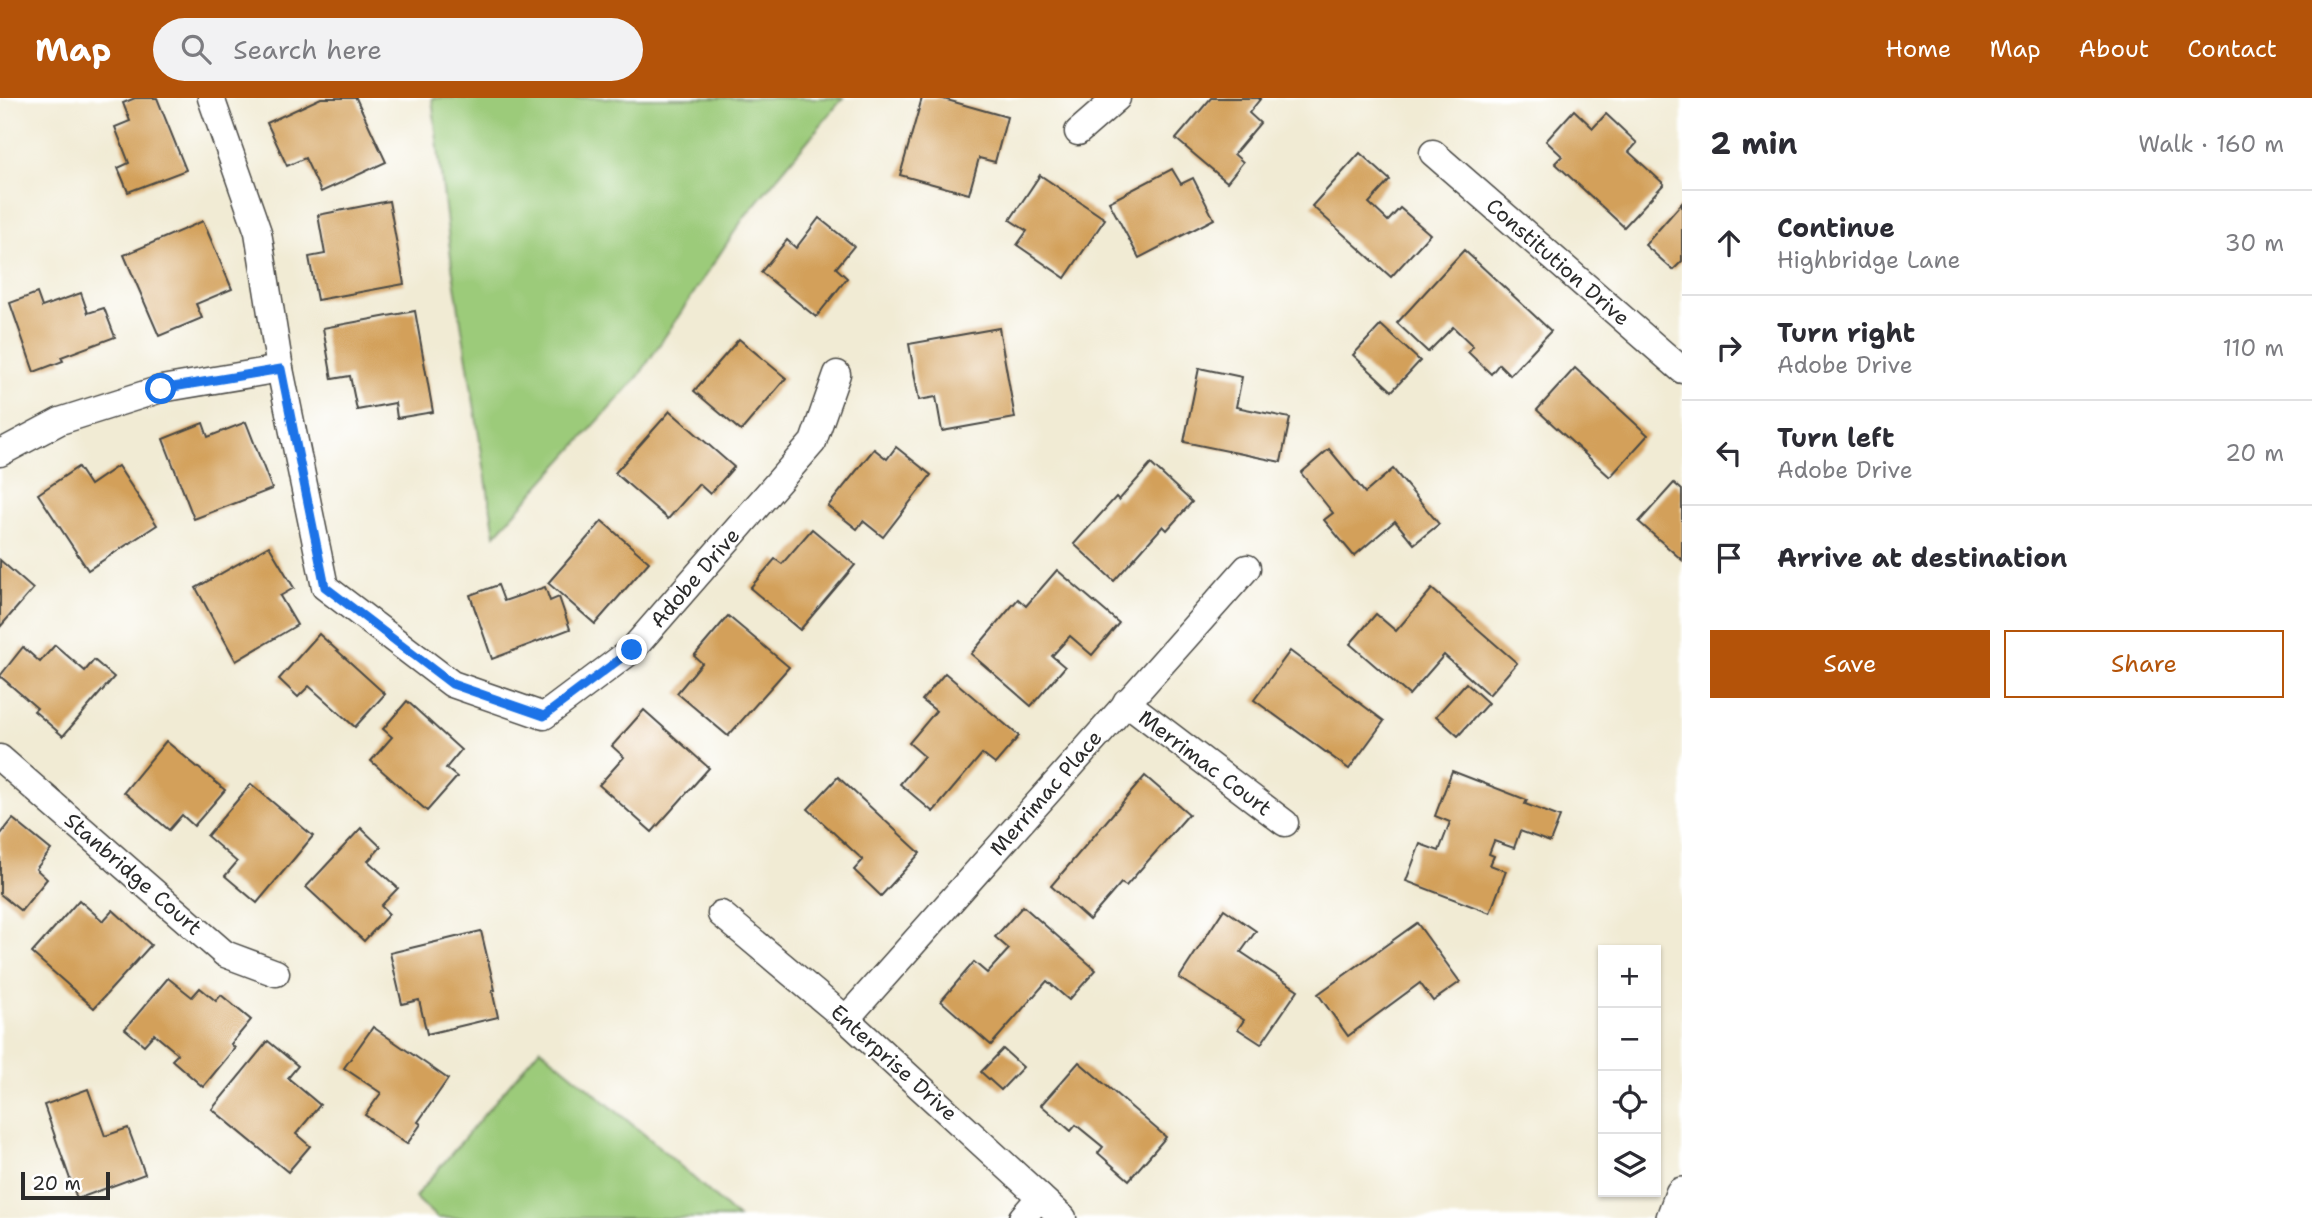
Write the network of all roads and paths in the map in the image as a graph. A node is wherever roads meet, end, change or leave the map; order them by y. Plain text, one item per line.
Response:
1 (211, 98) edge
2 (1117, 98) edge
3 (1078, 132) dead end
4 (1433, 153) dead end
5 (281, 369) junction
6 (1682, 370) edge
7 (837, 374) dead end
8 (0, 453) edge
9 (1247, 568) dead end
10 (1126, 702) junction
11 (0, 758) edge
12 (1285, 822) dead end
13 (721, 914) dead end
14 (276, 973) dead end
15 (846, 1018) junction
16 (1682, 1194) edge
17 (1040, 1197) junction
18 (1022, 1218) edge
19 (1063, 1218) edge
20 (1673, 1218) edge

1 - 5 street, Adobe Drive
2 - 3 street
4 - 6 street, Constitution Drive
5 - 7 street, Adobe Drive
5 - 8 street
9 - 10 street, Merrimac Place
10 - 12 street, Merrimac Court
10 - 15 street, Merrimac Place
11 - 14 street, Stanbridge Court
13 - 15 street, Enterprise Drive
15 - 17 street, Enterprise Drive
16 - 20 street
17 - 18 street
17 - 19 street, Enterprise Drive

